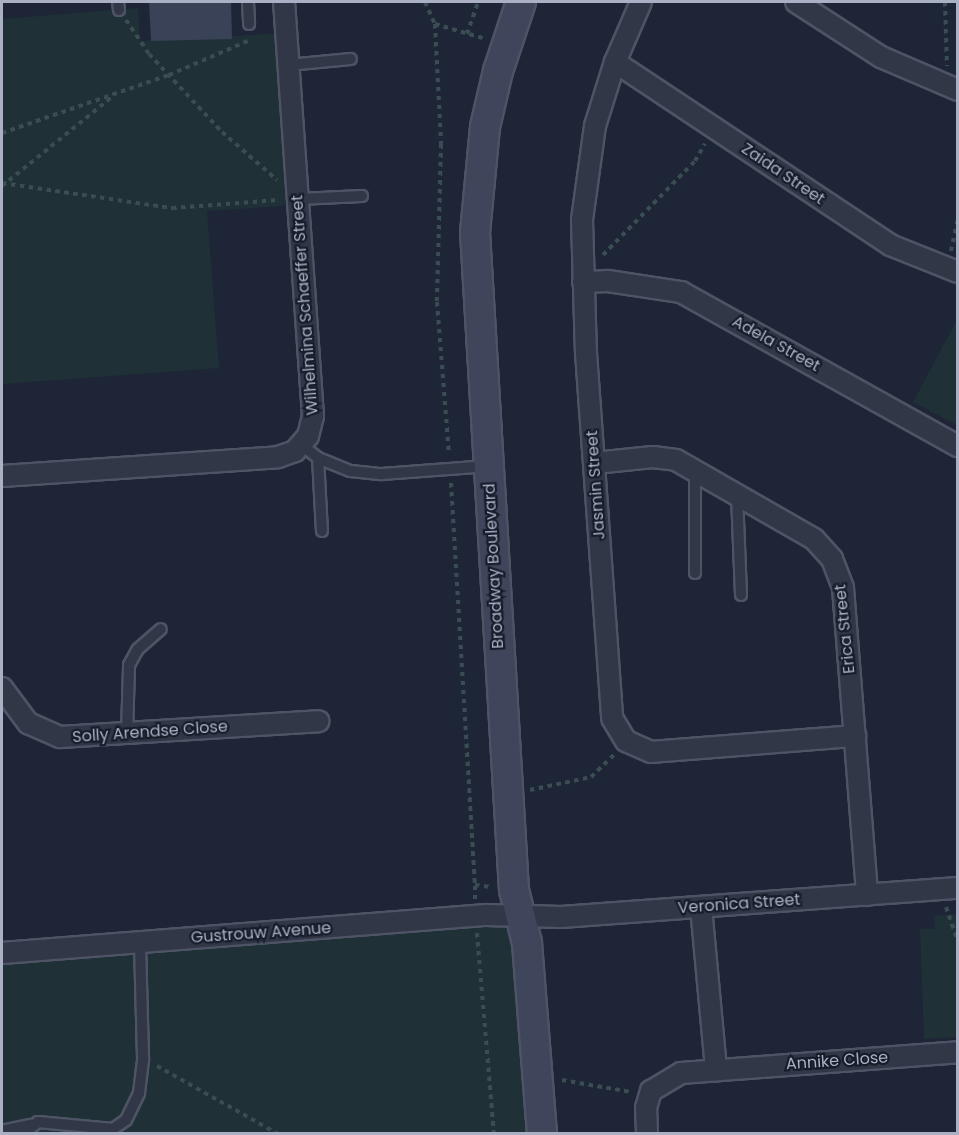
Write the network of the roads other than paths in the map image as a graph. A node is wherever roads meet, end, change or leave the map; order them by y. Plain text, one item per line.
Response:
1 (248, 2) edge
2 (284, 2) edge
3 (521, 2) edge
4 (641, 2) edge
5 (796, 2) edge
6 (249, 24) dead end
7 (351, 59) dead end
8 (615, 62) junction
9 (288, 64) junction
10 (953, 88) edge
11 (362, 196) dead end
12 (298, 199) junction
13 (954, 271) edge
14 (583, 282) junction
15 (302, 445) junction
16 (957, 446) edge
17 (318, 458) junction
18 (596, 463) junction
19 (489, 466) junction
20 (695, 471) junction
21 (2, 476) edge
22 (737, 495) junction
23 (322, 531) dead end
24 (695, 573) dead end
25 (741, 595) dead end
26 (161, 629) dead end
27 (2, 688) edge
28 (319, 721) dead end
29 (127, 734) junction
30 (855, 736) junction
31 (948, 889) edge
32 (867, 895) junction
33 (701, 907) junction
34 (520, 916) junction
35 (140, 942) junction
36 (2, 953) edge
37 (957, 1052) edge
38 (716, 1070) junction
39 (31, 1125) junction
40 (2, 1131) edge
41 (23, 1134) edge
42 (542, 1134) edge
43 (647, 1134) edge

1 - 6 lane
2 - 9 street, Wilhelmina Schaeffer Street
3 - 19 street, Broadway Boulevard
4 - 8 street, Jasmin Street
5 - 10 street
7 - 9 lane
8 - 13 street, Zaida Street
8 - 14 street, Jasmin Street
9 - 12 street, Wilhelmina Schaeffer Street
11 - 12 lane
12 - 15 street, Wilhelmina Schaeffer Street
14 - 16 street, Adela Street
14 - 18 street, Jasmin Street
15 - 17 lane
15 - 21 street
17 - 19 lane
17 - 23 lane
18 - 20 street, Erica Street
18 - 30 street, Jasmin Street
19 - 34 street, Broadway Boulevard
20 - 22 street, Erica Street
20 - 24 lane
22 - 25 lane
22 - 30 street, Erica Street
26 - 29 lane
27 - 29 street, Solly Arendse Close
28 - 29 street, Solly Arendse Close
30 - 32 street, Erica Street
31 - 32 street, Veronica Street
32 - 33 street, Veronica Street
33 - 34 street, Veronica Street
33 - 38 street
34 - 35 street, Gustrouw Avenue
34 - 42 street, Broadway Boulevard
35 - 36 street, Gustrouw Avenue
35 - 39 lane
37 - 38 street, Annike Close
38 - 43 street, Annike Close
39 - 40 lane
39 - 41 lane

